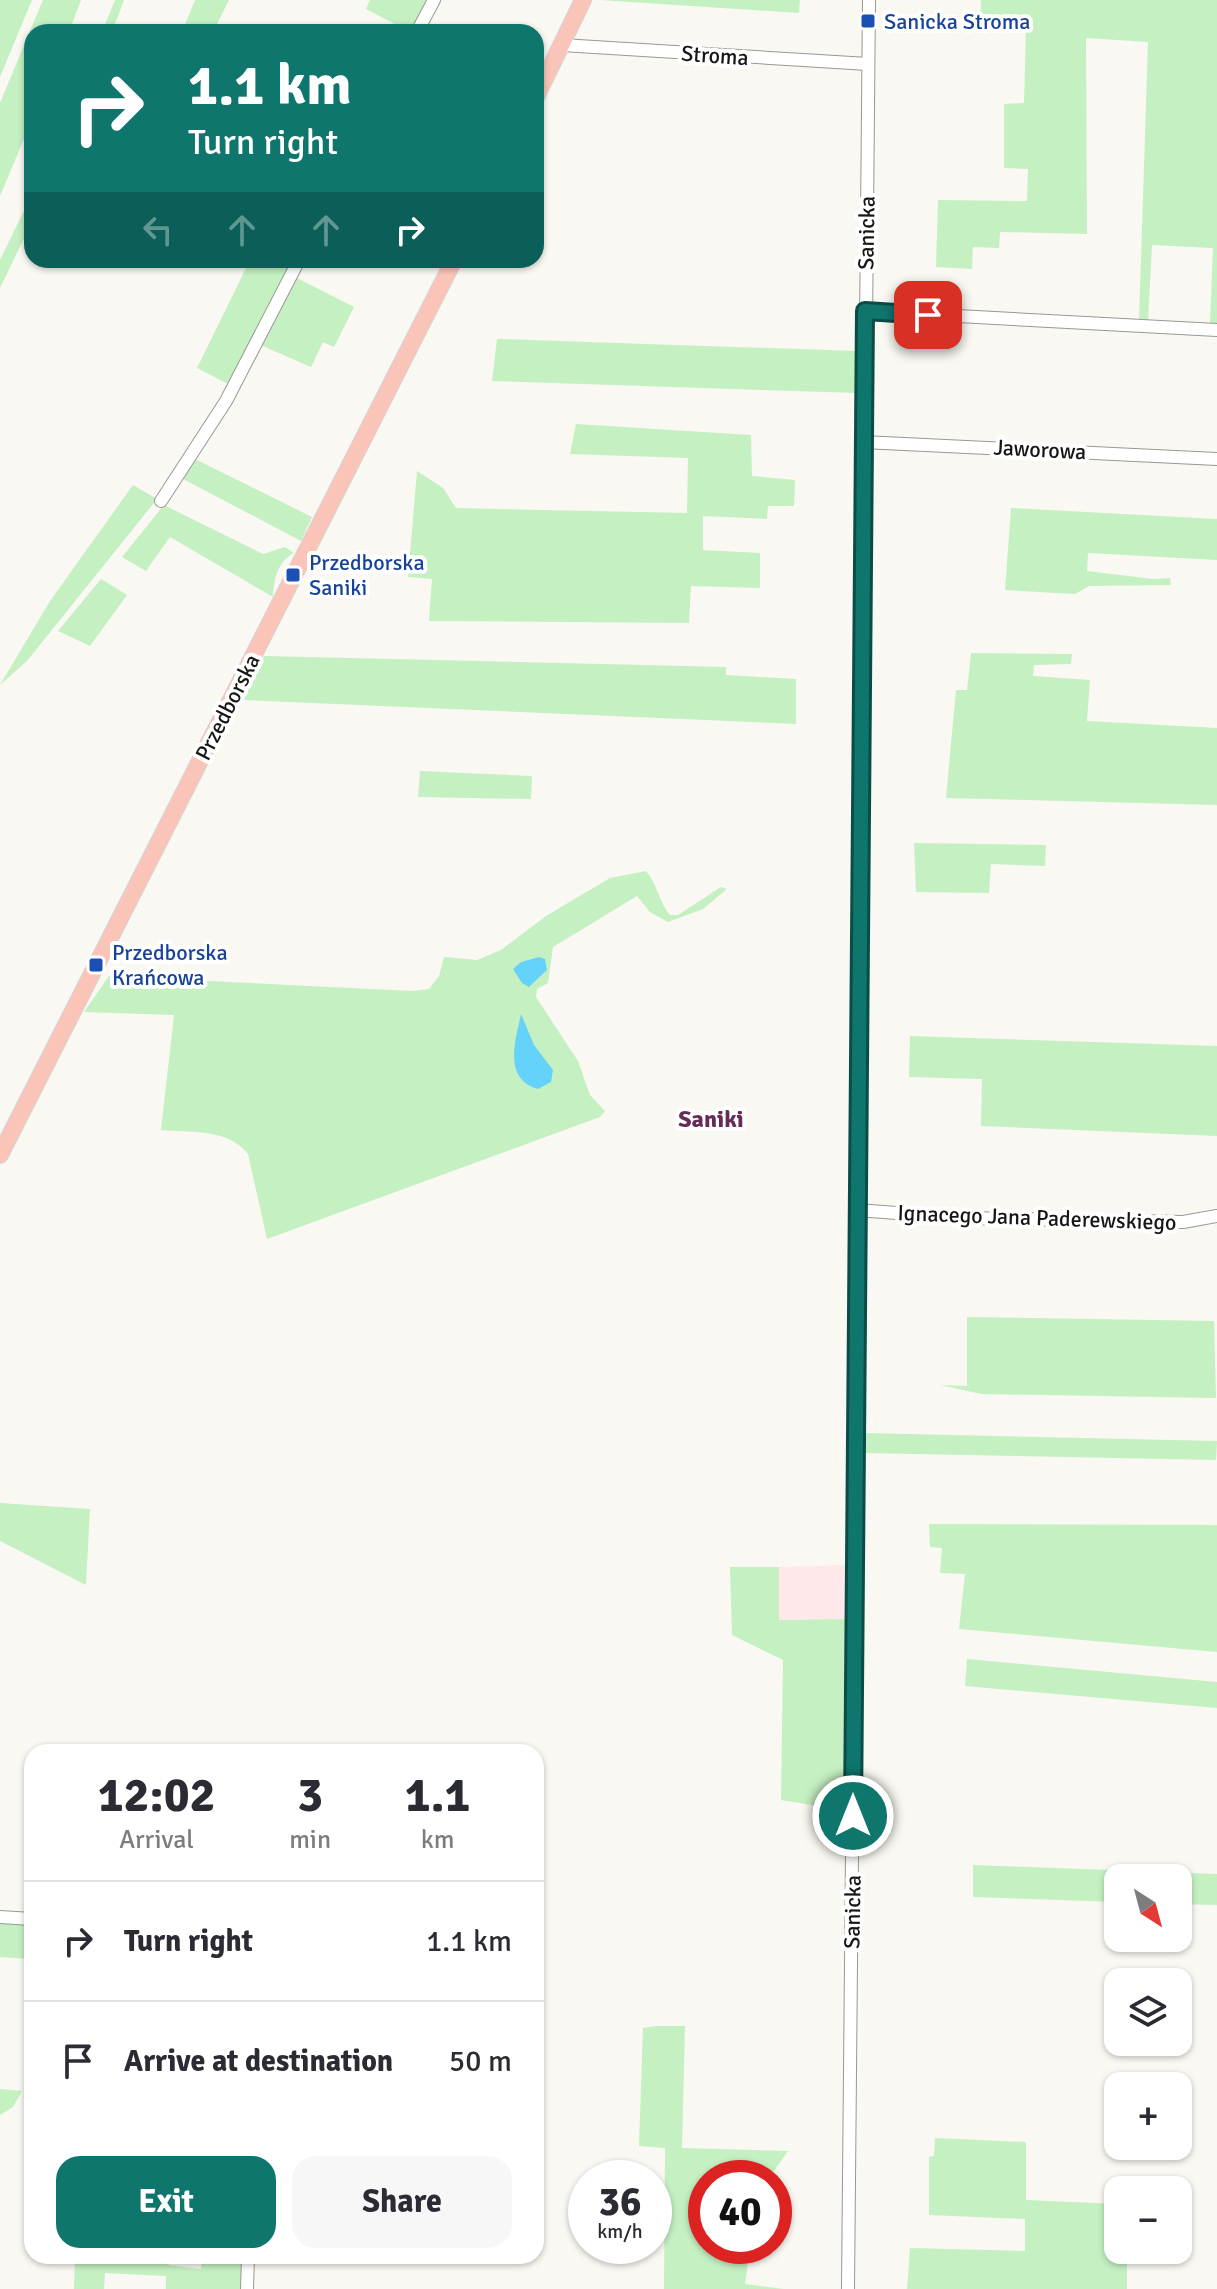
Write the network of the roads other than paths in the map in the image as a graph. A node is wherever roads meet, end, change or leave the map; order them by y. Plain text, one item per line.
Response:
1 (434, 0) edge
2 (583, 0) edge
3 (869, 0) edge
4 (421, 24) edge
5 (562, 45) junction
6 (868, 64) junction
7 (544, 81) edge
8 (295, 268) edge
9 (450, 268) edge
10 (865, 311) junction
11 (1217, 330) edge
12 (863, 442) junction
13 (1217, 459) edge
14 (161, 501) dead end
15 (3, 1144) edge
16 (857, 1210) junction
17 (1217, 1216) edge
18 (0, 1917) edge
19 (24, 1918) edge
20 (248, 2264) edge
21 (247, 2289) edge
22 (848, 2289) edge

1 - 4 street
2 - 5 main road
3 - 6 street, Sanicka
5 - 6 street, Stroma
5 - 7 main road
6 - 10 street, Sanicka
8 - 14 street
9 - 15 main road, Przedborska
10 - 11 street
10 - 12 street, Sanicka
12 - 13 street, Jaworowa
12 - 16 street, Sanicka
16 - 17 street, Ignacego Jana Paderewskiego
16 - 22 street, Sanicka
18 - 19 street
20 - 21 street

